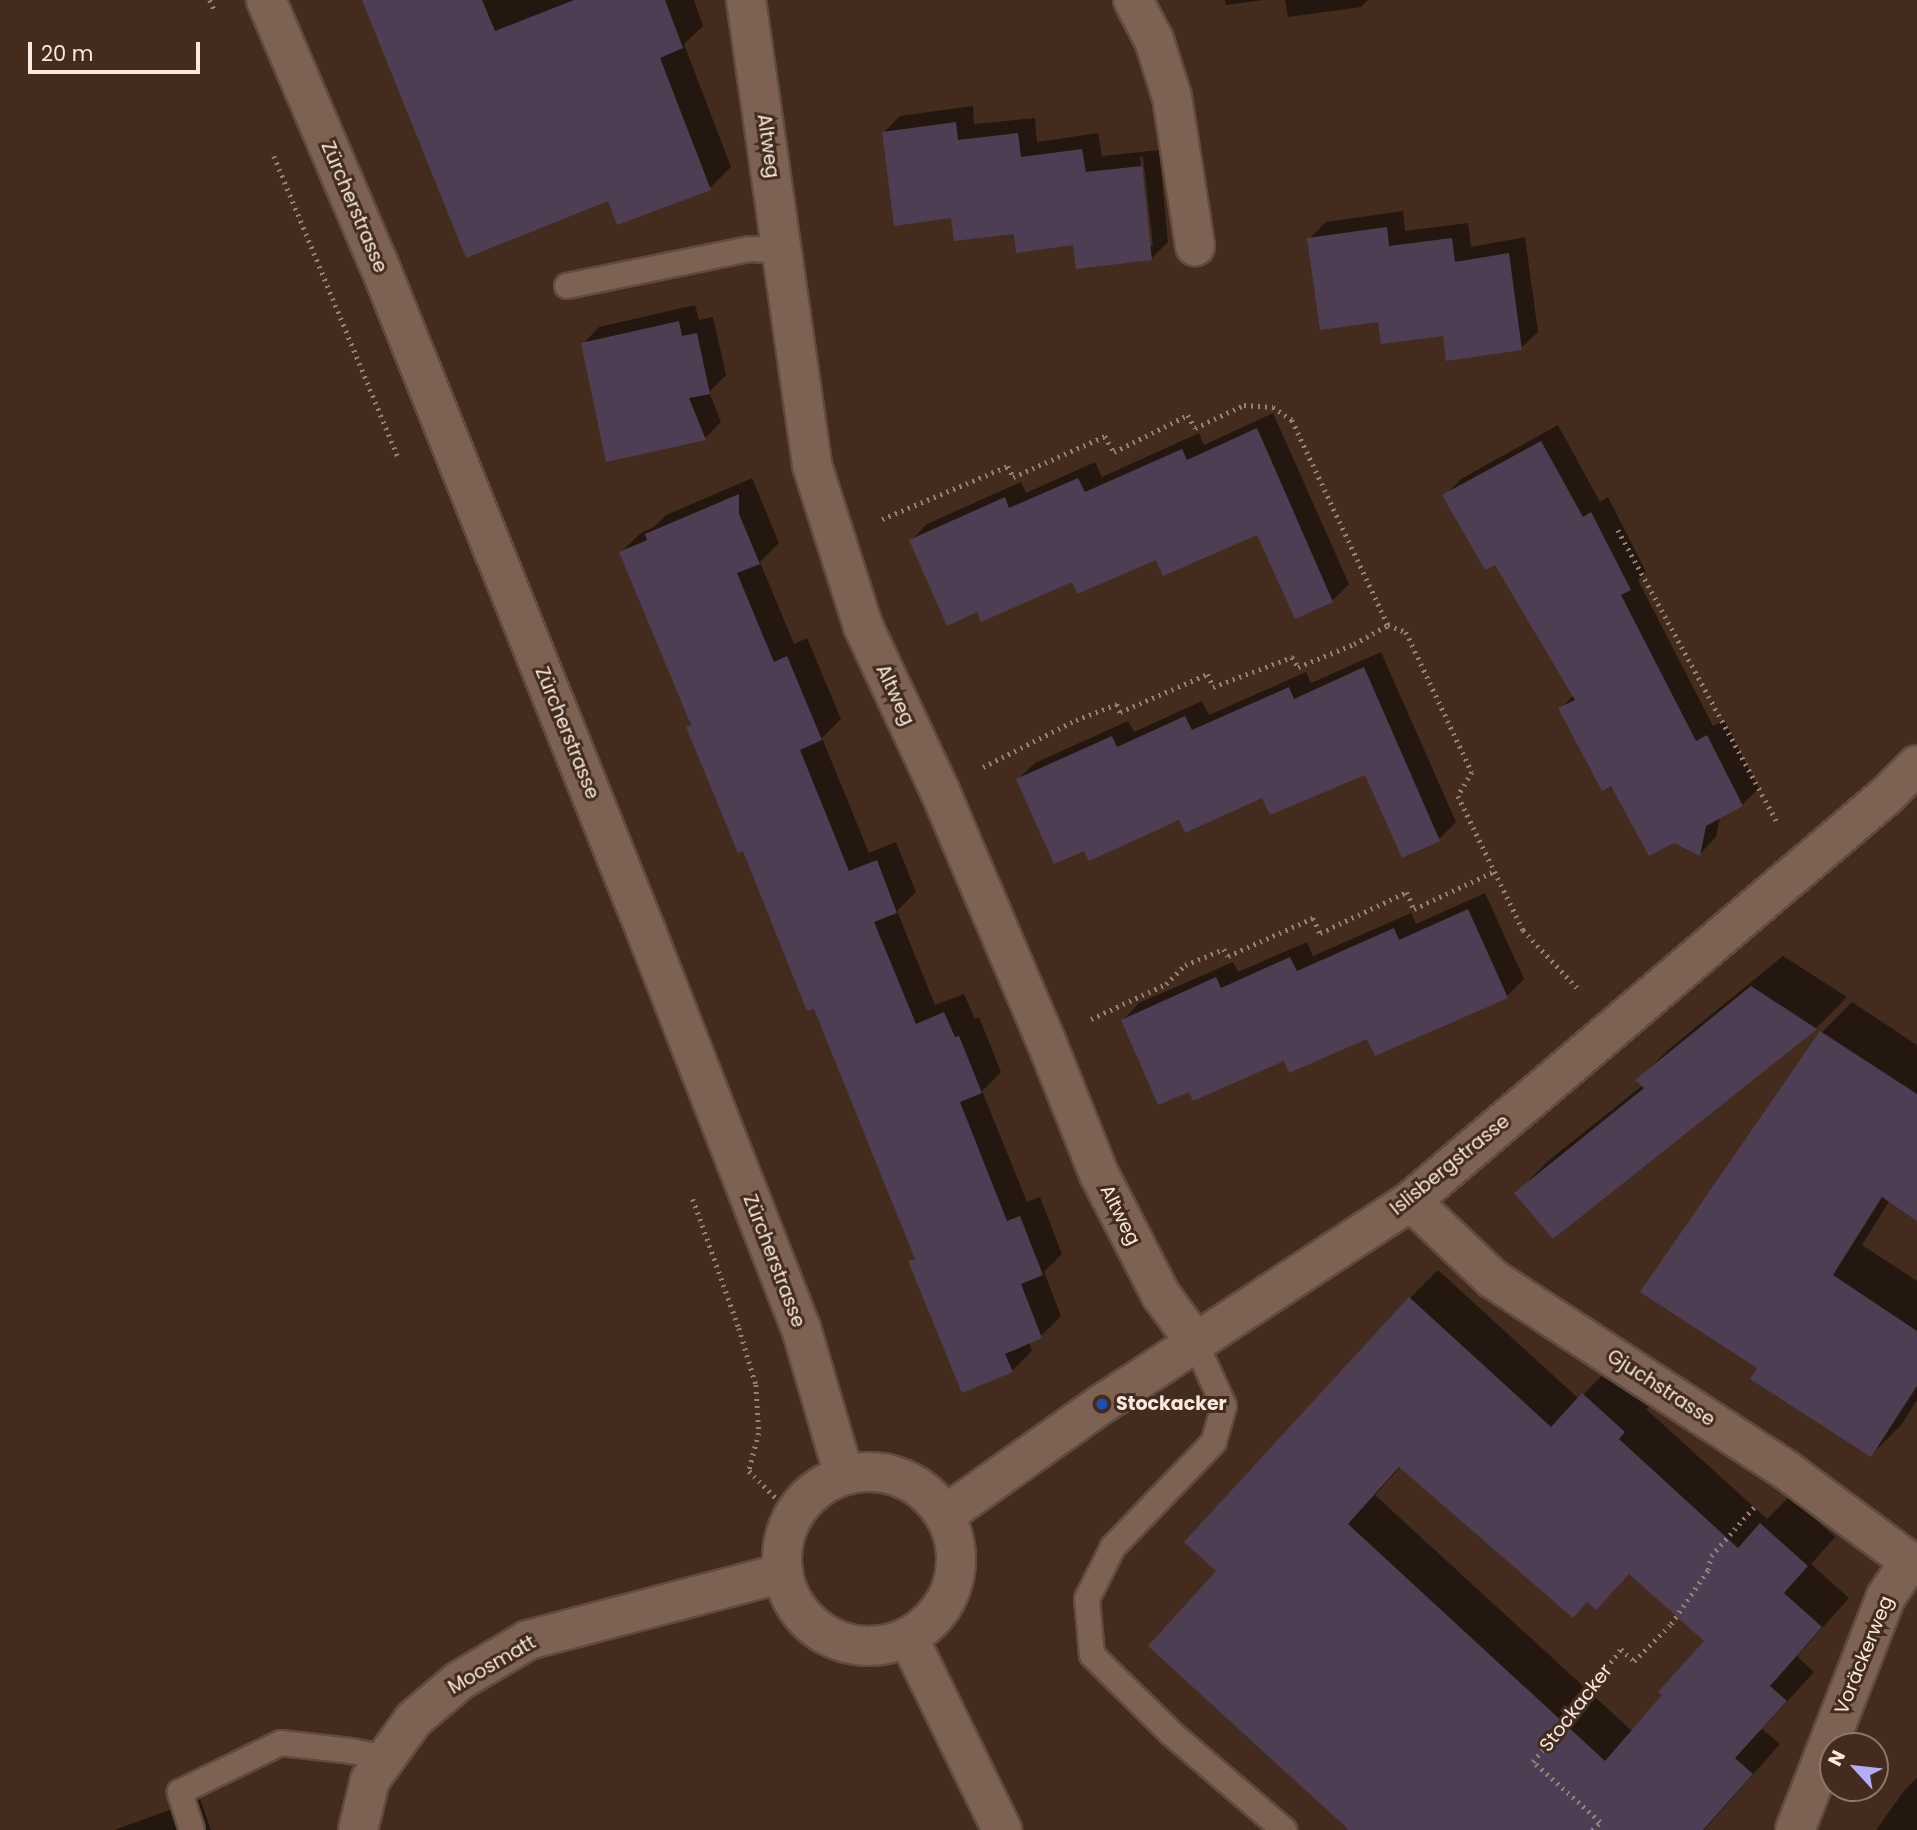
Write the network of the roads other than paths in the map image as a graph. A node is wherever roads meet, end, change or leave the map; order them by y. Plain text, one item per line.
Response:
1 (266, 0) edge
2 (746, 0) edge
3 (1133, 0) edge
4 (1195, 246) dead end
5 (783, 251) junction
6 (567, 286) dead end
7 (1917, 765) edge
8 (1411, 1201) junction
9 (1195, 1342) junction
10 (844, 1475) junction
11 (946, 1515) junction
12 (1913, 1565) edge
13 (783, 1573) junction
14 (908, 1637) junction
15 (386, 1758) junction
16 (192, 1830) edge
17 (358, 1830) edge
18 (1002, 1830) edge
19 (1284, 1830) edge
20 (1794, 1830) edge

1 - 10 street, Zürcherstrasse
2 - 5 street, Altweg
3 - 4 street
5 - 6 lane
5 - 9 street, Altweg
7 - 8 street, Islisbergstrasse
8 - 9 street, Islisbergstrasse
8 - 12 street, Gjuchstrasse
9 - 11 street, Islisbergstrasse
9 - 19 lane
10 - 11 street
10 - 13 street
11 - 14 street
12 - 20 street, Voräckerweg
13 - 14 street
13 - 15 street, Moosmatt
14 - 18 street
15 - 16 lane
15 - 17 street, Moosmatt

